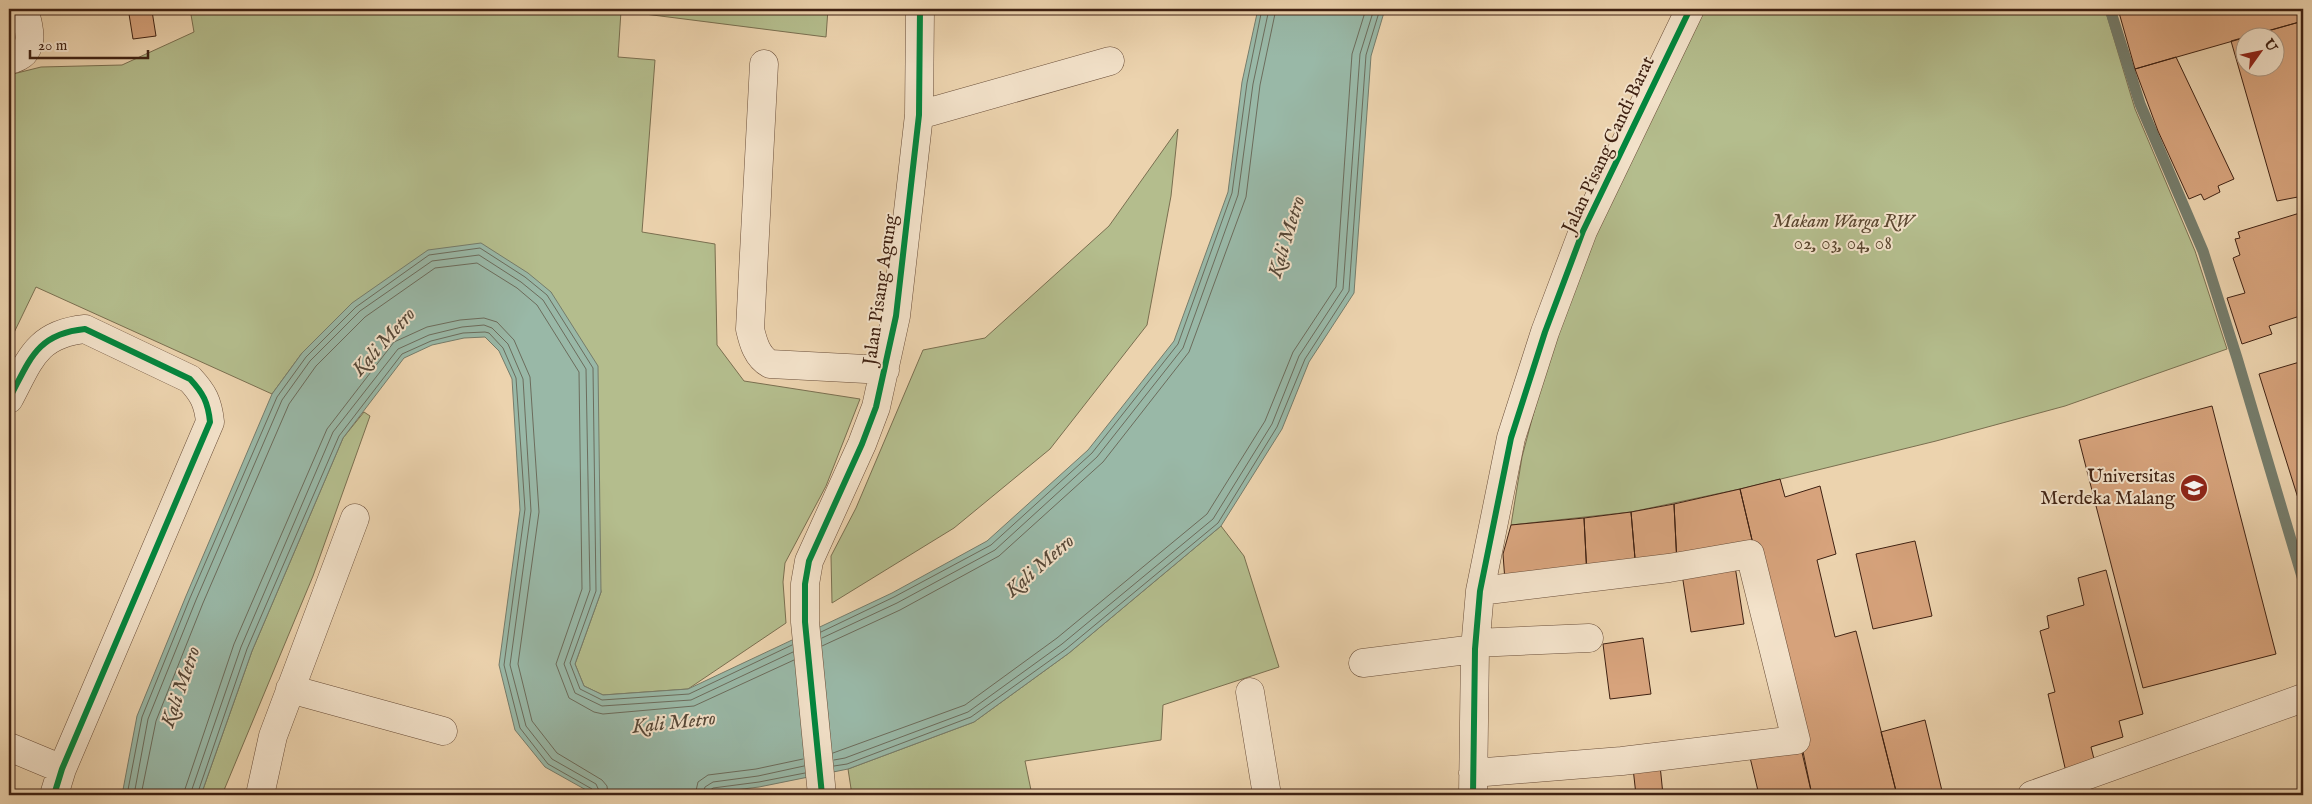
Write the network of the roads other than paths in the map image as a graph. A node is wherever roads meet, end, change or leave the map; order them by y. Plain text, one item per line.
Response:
1 (24, 9) edge
2 (920, 9) edge
3 (1690, 9) edge
4 (9, 60) edge
5 (1110, 62) dead end
6 (764, 64) dead end
7 (919, 114) junction
8 (885, 370) junction
9 (9, 399) edge
10 (355, 518) dead end
11 (1480, 592) junction
12 (1589, 638) dead end
13 (1475, 646) junction
14 (1363, 662) dead end
15 (290, 688) junction
16 (1250, 692) dead end
17 (2303, 698) edge
18 (443, 731) dead end
19 (9, 747) edge
20 (62, 769) junction
21 (1473, 784) edge
22 (54, 795) edge
23 (260, 795) edge
24 (822, 795) edge
25 (1267, 795) edge
26 (2032, 795) edge

1 - 4 street
2 - 7 street, Jalan Pisang Agung
3 - 11 street, Jalan Pisang Candi Barat
5 - 7 street
6 - 8 street
7 - 8 street, Jalan Pisang Agung
8 - 24 street, Jalan Pisang Agung
9 - 20 street
10 - 15 street
11 - 13 street, Jalan Pisang Candi Barat
11 - 21 street
12 - 13 street
13 - 14 street
13 - 21 street, Jalan Pisang Candi Barat
15 - 18 street
15 - 23 street
16 - 25 street
17 - 26 street
19 - 20 street
20 - 22 street

